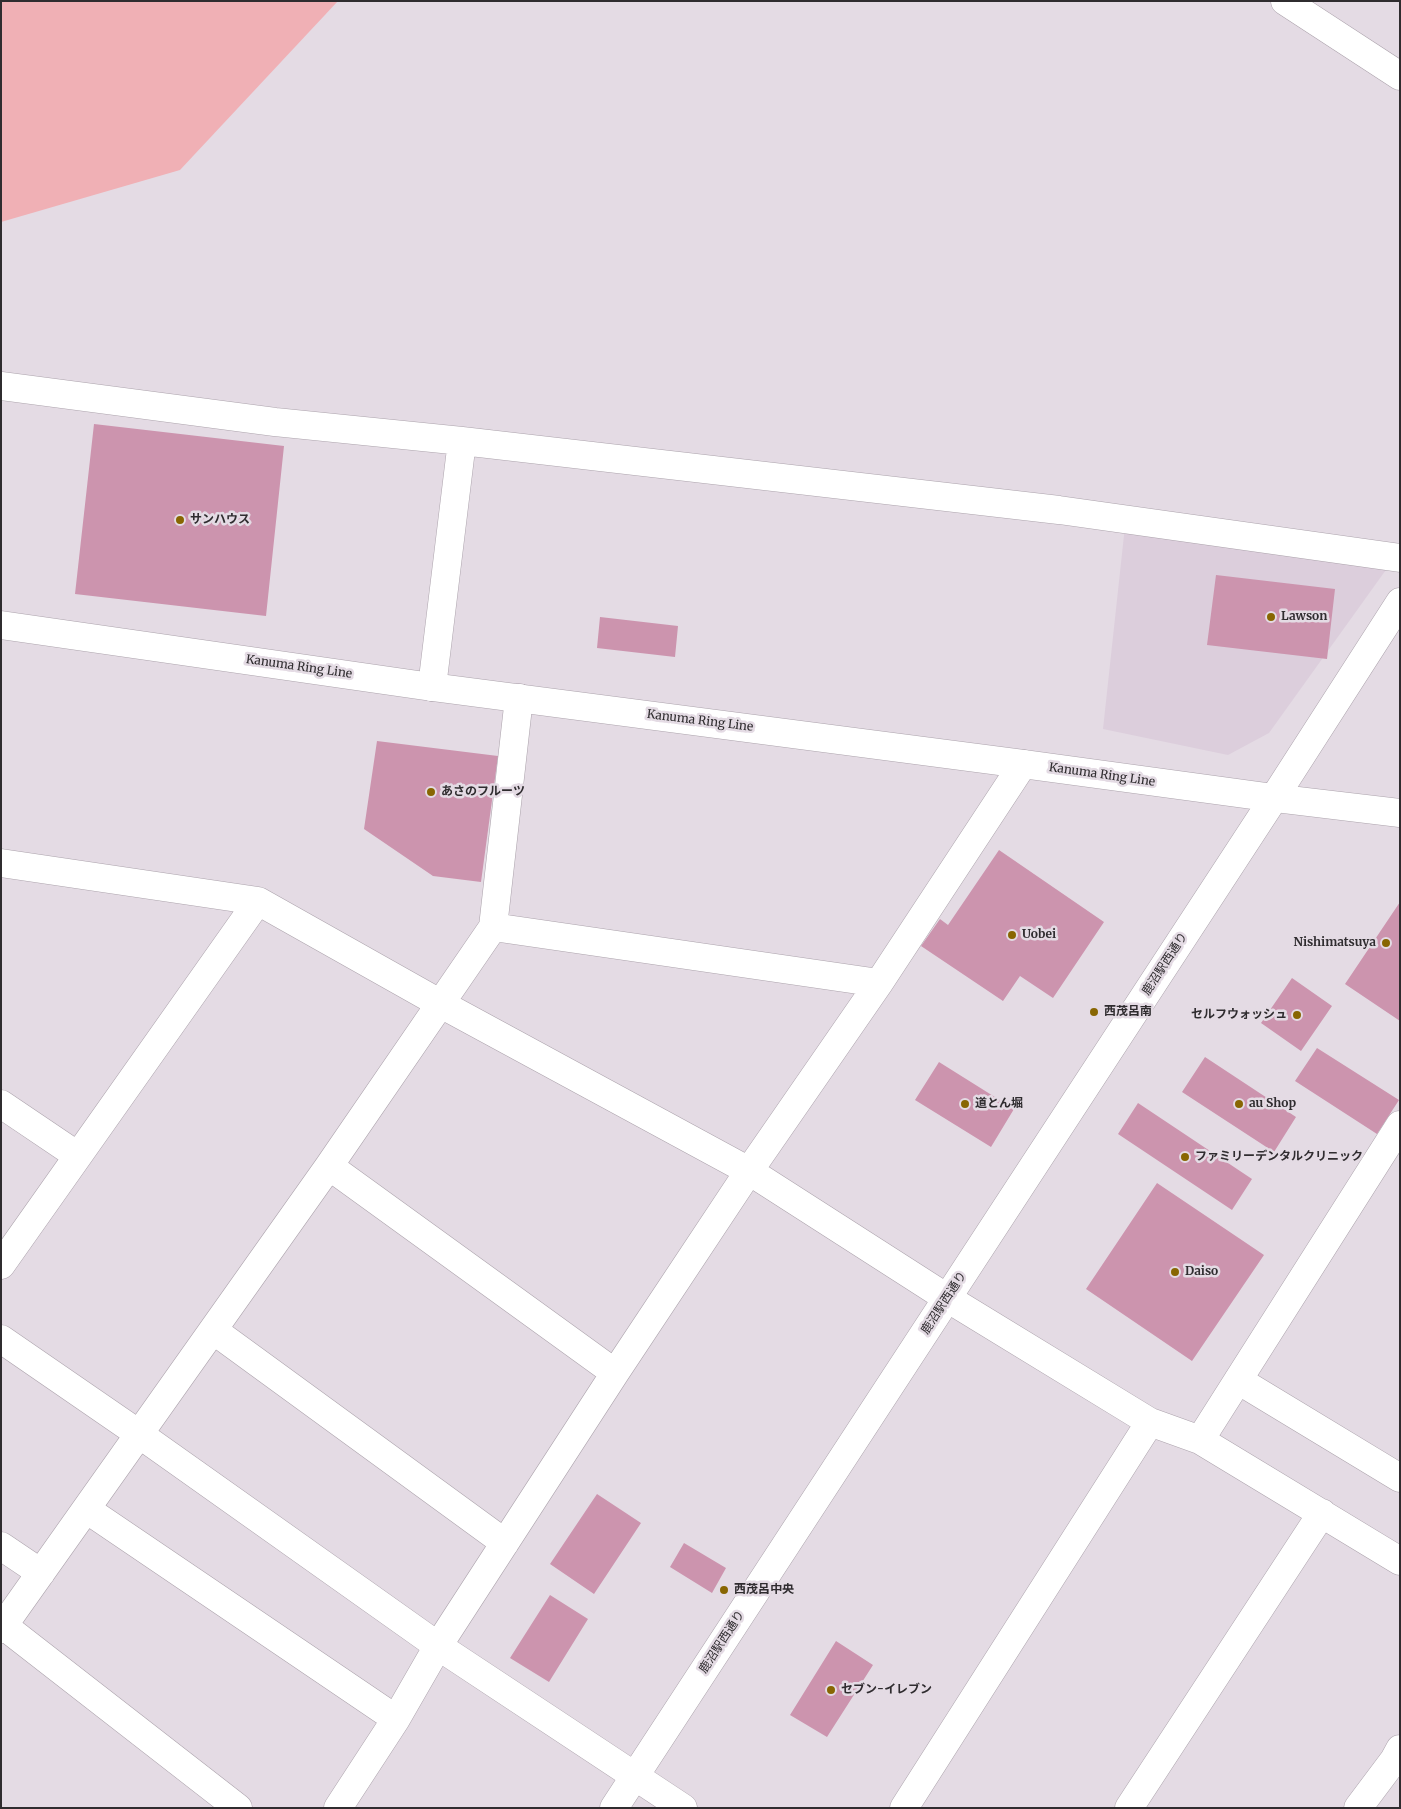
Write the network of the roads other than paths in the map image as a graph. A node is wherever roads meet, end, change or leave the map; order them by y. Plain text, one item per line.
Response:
1 (1285, 1) edge
2 (1400, 76) edge
3 (1, 386) edge
4 (462, 441) junction
5 (1400, 558) edge
6 (1398, 608) edge
7 (1, 625) edge
8 (432, 686) junction
9 (519, 698) junction
10 (1023, 764) junction
11 (1274, 798) junction
12 (1400, 813) edge
13 (1, 863) edge
14 (258, 901) junction
15 (493, 928) junction
16 (879, 983) junction
17 (441, 1004) junction
18 (1, 1104) edge
19 (1400, 1125) edge
20 (78, 1156) junction
21 (329, 1166) junction
22 (749, 1171) junction
23 (1, 1265) edge
24 (947, 1298) junction
25 (212, 1330) junction
26 (1, 1340) edge
27 (615, 1374) junction
28 (1238, 1380) junction
29 (1150, 1422) junction
30 (139, 1434) junction
31 (1200, 1440) junction
32 (1400, 1478) edge
33 (86, 1509) junction
34 (1322, 1513) junction
35 (505, 1542) junction
36 (1, 1546) edge
37 (1400, 1561) edge
38 (41, 1573) junction
39 (2, 1628) edge
40 (438, 1646) junction
41 (396, 1719) junction
42 (1398, 1757) edge
43 (634, 1776) junction
44 (238, 1808) edge
45 (338, 1808) edge
46 (614, 1808) edge
47 (683, 1808) edge
48 (904, 1808) edge
49 (1129, 1808) edge
50 (1358, 1808) edge

1 - 2 street
3 - 4 street
4 - 5 street
4 - 8 street
6 - 11 street, 鹿沼駅西通り
7 - 8 street, Kanuma Ring Line
8 - 9 street, Kanuma Ring Line
9 - 10 street, Kanuma Ring Line
9 - 15 street
10 - 11 street, Kanuma Ring Line
10 - 16 street
11 - 12 street, Kanuma Ring Line
11 - 24 street, 鹿沼駅西通り
13 - 14 street
14 - 17 street
14 - 20 street
15 - 16 street
15 - 17 street
16 - 22 street
17 - 21 street
17 - 22 street
18 - 20 street
19 - 28 street
20 - 23 street
21 - 25 street
21 - 27 street
22 - 24 street
22 - 27 street
24 - 29 street
24 - 43 street, 鹿沼駅西通り
25 - 30 street
25 - 35 street
26 - 30 street
27 - 35 street
28 - 31 street
28 - 32 street
29 - 31 street
29 - 48 street
30 - 33 street
30 - 40 street
31 - 34 street
33 - 38 street
33 - 41 street
34 - 37 street
34 - 49 street
35 - 40 street
36 - 38 street
38 - 39 street
39 - 44 street
40 - 41 street
40 - 43 street
41 - 45 street
42 - 50 street
43 - 46 street, 鹿沼駅西通り
43 - 47 street

